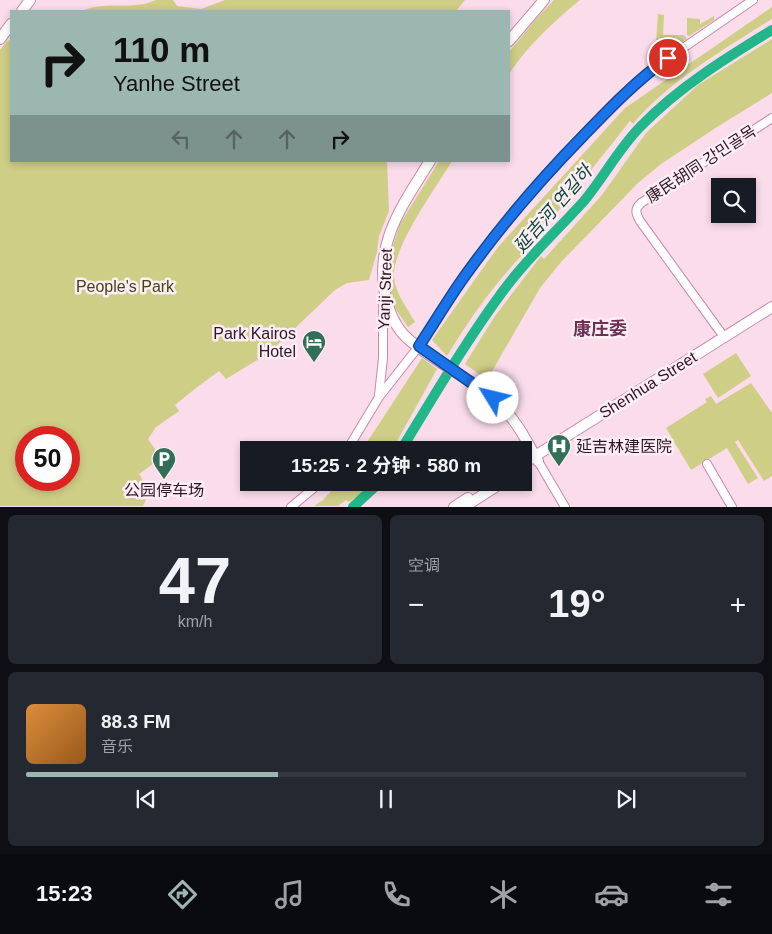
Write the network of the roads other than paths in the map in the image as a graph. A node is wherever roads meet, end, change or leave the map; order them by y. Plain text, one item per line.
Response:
1 (541, 0) edge
2 (753, 0) edge
3 (10, 25) edge
4 (0, 39) edge
5 (510, 40) edge
6 (772, 118) edge
7 (429, 162) edge
8 (383, 288) junction
9 (772, 307) edge
10 (772, 314) edge
11 (724, 337) junction
12 (419, 346) junction
13 (379, 397) junction
14 (352, 441) edge
15 (537, 458) junction
16 (532, 460) edge
17 (532, 463) edge
18 (707, 464) dead end
19 (310, 491) edge
20 (478, 491) edge
21 (488, 491) edge
22 (291, 506) edge
23 (454, 506) edge
24 (464, 506) edge
25 (565, 506) edge
26 (732, 506) edge

1 - 5 main road
2 - 12 street
3 - 4 main road
6 - 11 street, 康民胡同 강민골목
7 - 8 main road, Yanji Street
8 - 12 main road
8 - 13 street, Yanji Street
9 - 11 main road, Shenhua Street
10 - 15 main road, Shenhua Street
11 - 15 main road, Shenhua Street
12 - 13 street
12 - 15 main road
13 - 14 street
15 - 16 main road, Shenhua Street
15 - 17 main road, Shenhua Street
15 - 25 street
18 - 26 street
19 - 22 street
20 - 23 main road
21 - 24 main road

